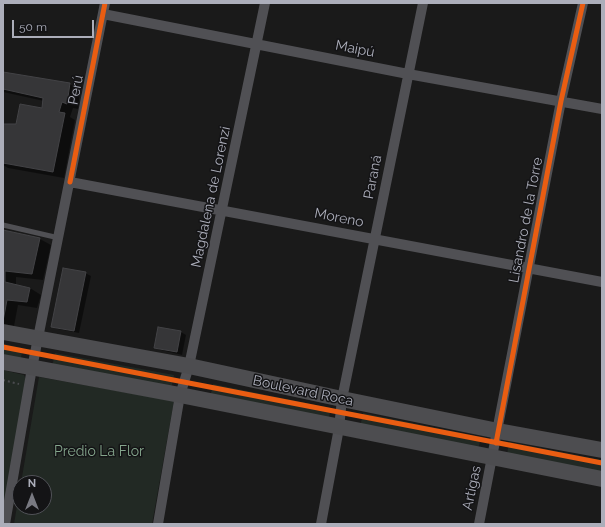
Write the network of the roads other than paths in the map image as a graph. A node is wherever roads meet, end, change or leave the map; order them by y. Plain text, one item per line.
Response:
1 (106, 3) edge
2 (265, 3) edge
3 (423, 3) edge
4 (583, 3) edge
5 (103, 14) junction
6 (257, 44) junction
7 (408, 74) junction
8 (561, 101) junction
9 (602, 109) edge
10 (70, 182) junction
11 (223, 210) junction
12 (3, 225) edge
13 (59, 238) junction
14 (375, 239) junction
15 (529, 268) junction
16 (602, 282) edge
17 (3, 332) edge
18 (38, 339) junction
19 (3, 362) edge
20 (189, 366) junction
21 (32, 368) junction
22 (180, 395) junction
23 (342, 399) junction
24 (339, 428) junction
25 (498, 431) junction
26 (602, 450) edge
27 (493, 459) junction
28 (602, 480) edge
29 (5, 524) edge
30 (158, 524) edge
31 (321, 524) edge
32 (479, 524) edge

1 - 5 street, Perú
2 - 6 street, Magdalena de Lorenzi
3 - 7 street, Paraná
4 - 8 street, Lisandro de la Torre
5 - 6 street, Maipú
5 - 10 street, Perú
6 - 7 street, Maipú
6 - 11 street, Magdalena de Lorenzi
7 - 8 street, Maipú
7 - 14 street, Paraná
8 - 9 street, Maipú
8 - 15 street, Lisandro de la Torre
10 - 11 street, Moreno
10 - 13 street, Perú
11 - 14 street, Moreno
11 - 20 street, Magdalena de Lorenzi
12 - 13 lane
13 - 18 street, Perú
14 - 15 street, Moreno
14 - 23 street, Paraná
15 - 16 street, Moreno
15 - 25 street, Lisandro de la Torre
17 - 18 main road, Boulevard Roca
18 - 20 main road, Boulevard Roca
18 - 21 street, Perú
19 - 21 main road, Boulevard Roca
20 - 22 street, Magdalena de Lorenzi
20 - 23 main road, Boulevard Roca
21 - 22 main road, Boulevard Roca
21 - 29 street, Perú
22 - 24 main road, Boulevard Roca
22 - 30 street, Magdalena de Lorenzi
23 - 24 street, Paraná
23 - 25 main road, Boulevard Roca
24 - 27 main road, Boulevard Roca
24 - 31 street, Paraná
25 - 26 main road, Boulevard Roca
25 - 27 street, Lisandro de la Torre
27 - 28 main road, Boulevard Roca
27 - 32 street, Artigas

